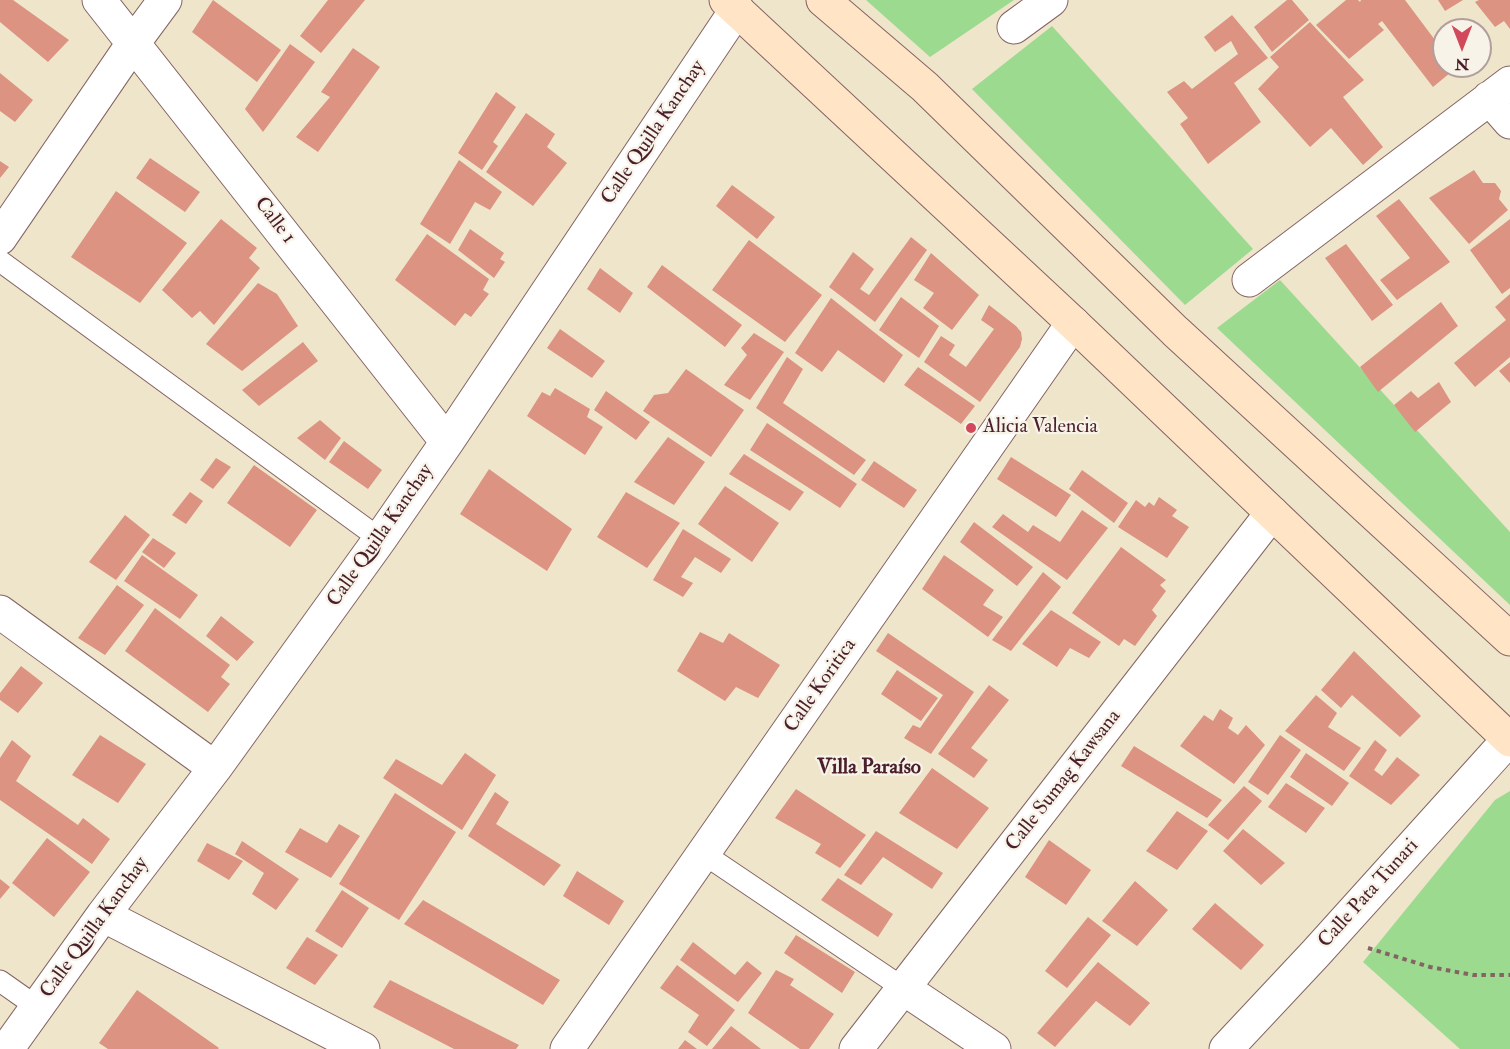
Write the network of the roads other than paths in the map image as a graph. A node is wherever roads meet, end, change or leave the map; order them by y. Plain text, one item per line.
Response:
1 (99, 0) edge
2 (165, 0) edge
3 (823, 0) edge
4 (1051, 0) edge
5 (732, 5) edge
6 (1014, 27) dead end
7 (134, 42) junction
8 (1503, 101) edge
9 (0, 238) edge
10 (0, 261) edge
11 (1249, 280) dead end
12 (1073, 323) junction
13 (447, 442) junction
14 (1272, 513) junction
15 (380, 539) junction
16 (0, 612) edge
17 (1510, 639) edge
18 (1510, 739) edge
19 (215, 768) junction
20 (704, 854) junction
21 (103, 915) junction
22 (0, 981) edge
23 (903, 988) junction
24 (37, 1007) junction
25 (1241, 1044) edge
26 (7, 1049) edge
27 (363, 1049) edge
28 (567, 1049) edge
29 (856, 1049) edge
30 (994, 1049) edge

1 - 7 street, Calle 1
2 - 7 street
3 - 17 main road
4 - 6 street
5 - 12 main road
5 - 13 street, Calle Quilla Kanchay
7 - 9 street
7 - 13 street, Calle 1
8 - 11 street
10 - 15 lane
12 - 14 main road
12 - 20 street, Calle Koritica
13 - 15 street, Calle Quilla Kanchay
14 - 18 main road
14 - 23 street, Calle Sumag Kawsana
15 - 19 street, Calle Quilla Kanchay
16 - 19 street
18 - 25 street, Calle Pata Tunari
19 - 21 street, Calle Quilla Kanchay
20 - 23 lane
20 - 28 street, Calle Koritica
21 - 24 street, Calle Quilla Kanchay
21 - 27 street
22 - 24 lane
23 - 29 street, Calle Sumag Kawsana
23 - 30 street
24 - 26 street, Calle Quilla Kanchay

